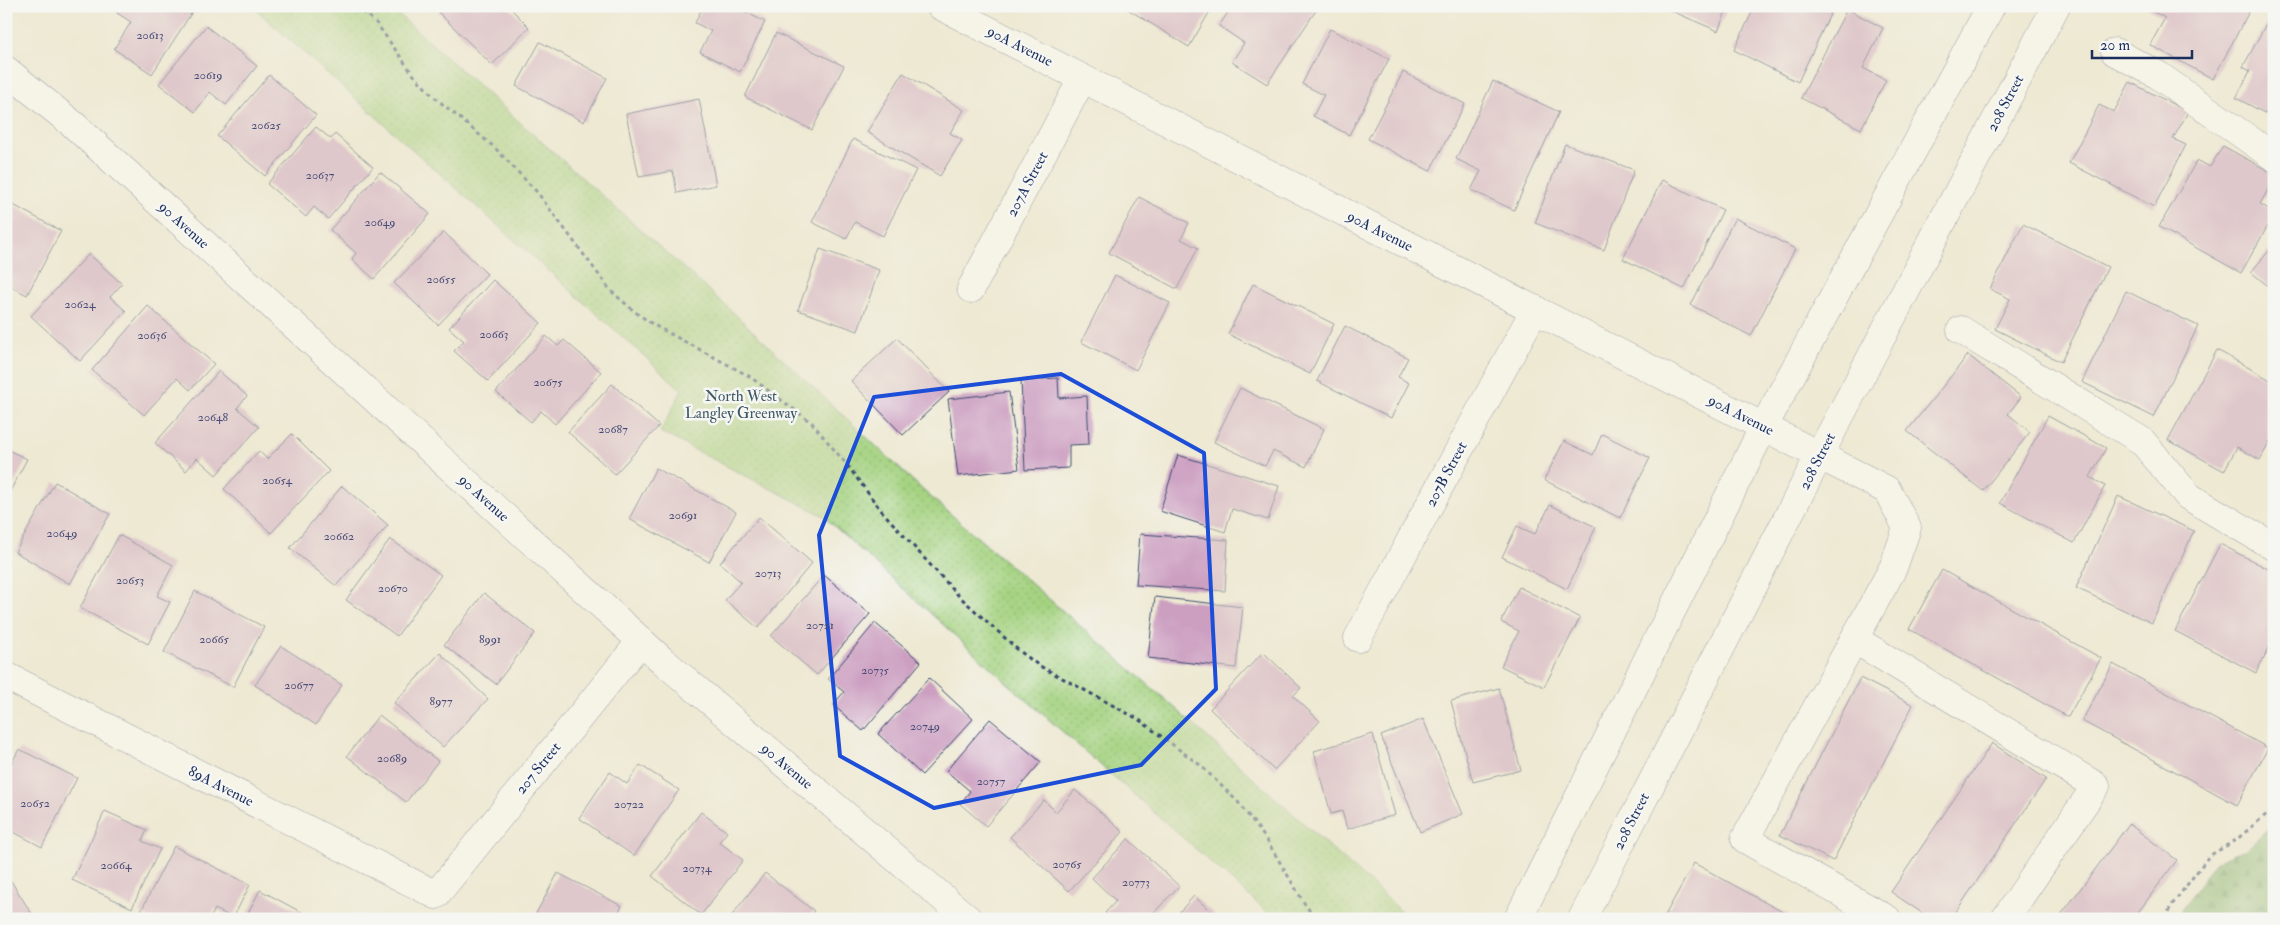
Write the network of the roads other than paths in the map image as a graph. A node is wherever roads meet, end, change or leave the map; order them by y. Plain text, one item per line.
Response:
1 (941, 6) edge
2 (1991, 6) edge
3 (2056, 6) edge
4 (2116, 52) dead end
5 (6, 70) edge
6 (1082, 79) junction
7 (2274, 157) edge
8 (971, 289) dead end
9 (1535, 309) junction
10 (1962, 330) dead end
11 (1764, 426) junction
12 (1820, 454) junction
13 (2274, 547) edge
14 (1358, 638) dead end
15 (1854, 639) junction
16 (641, 641) junction
17 (6, 676) edge
18 (436, 896) joint
19 (968, 919) edge
20 (1518, 919) edge
21 (1582, 919) edge
22 (1888, 919) edge
23 (2005, 919) edge

1 - 6 street, 90A Avenue
2 - 11 street
3 - 12 street, 208 Street
4 - 7 street
5 - 16 street, 90 Avenue
6 - 8 street, 207A Street
6 - 9 street, 90A Avenue
9 - 11 street, 90A Avenue
9 - 14 street, 207B Street
10 - 13 street
11 - 12 street, 90A Avenue
11 - 20 street
12 - 15 street, 90A Avenue
12 - 21 street, 208 Street
15 - 22 street, 90A Avenue
15 - 23 street
16 - 18 street, 207 Street
16 - 19 street, 90 Avenue
17 - 18 street, 89A Avenue

